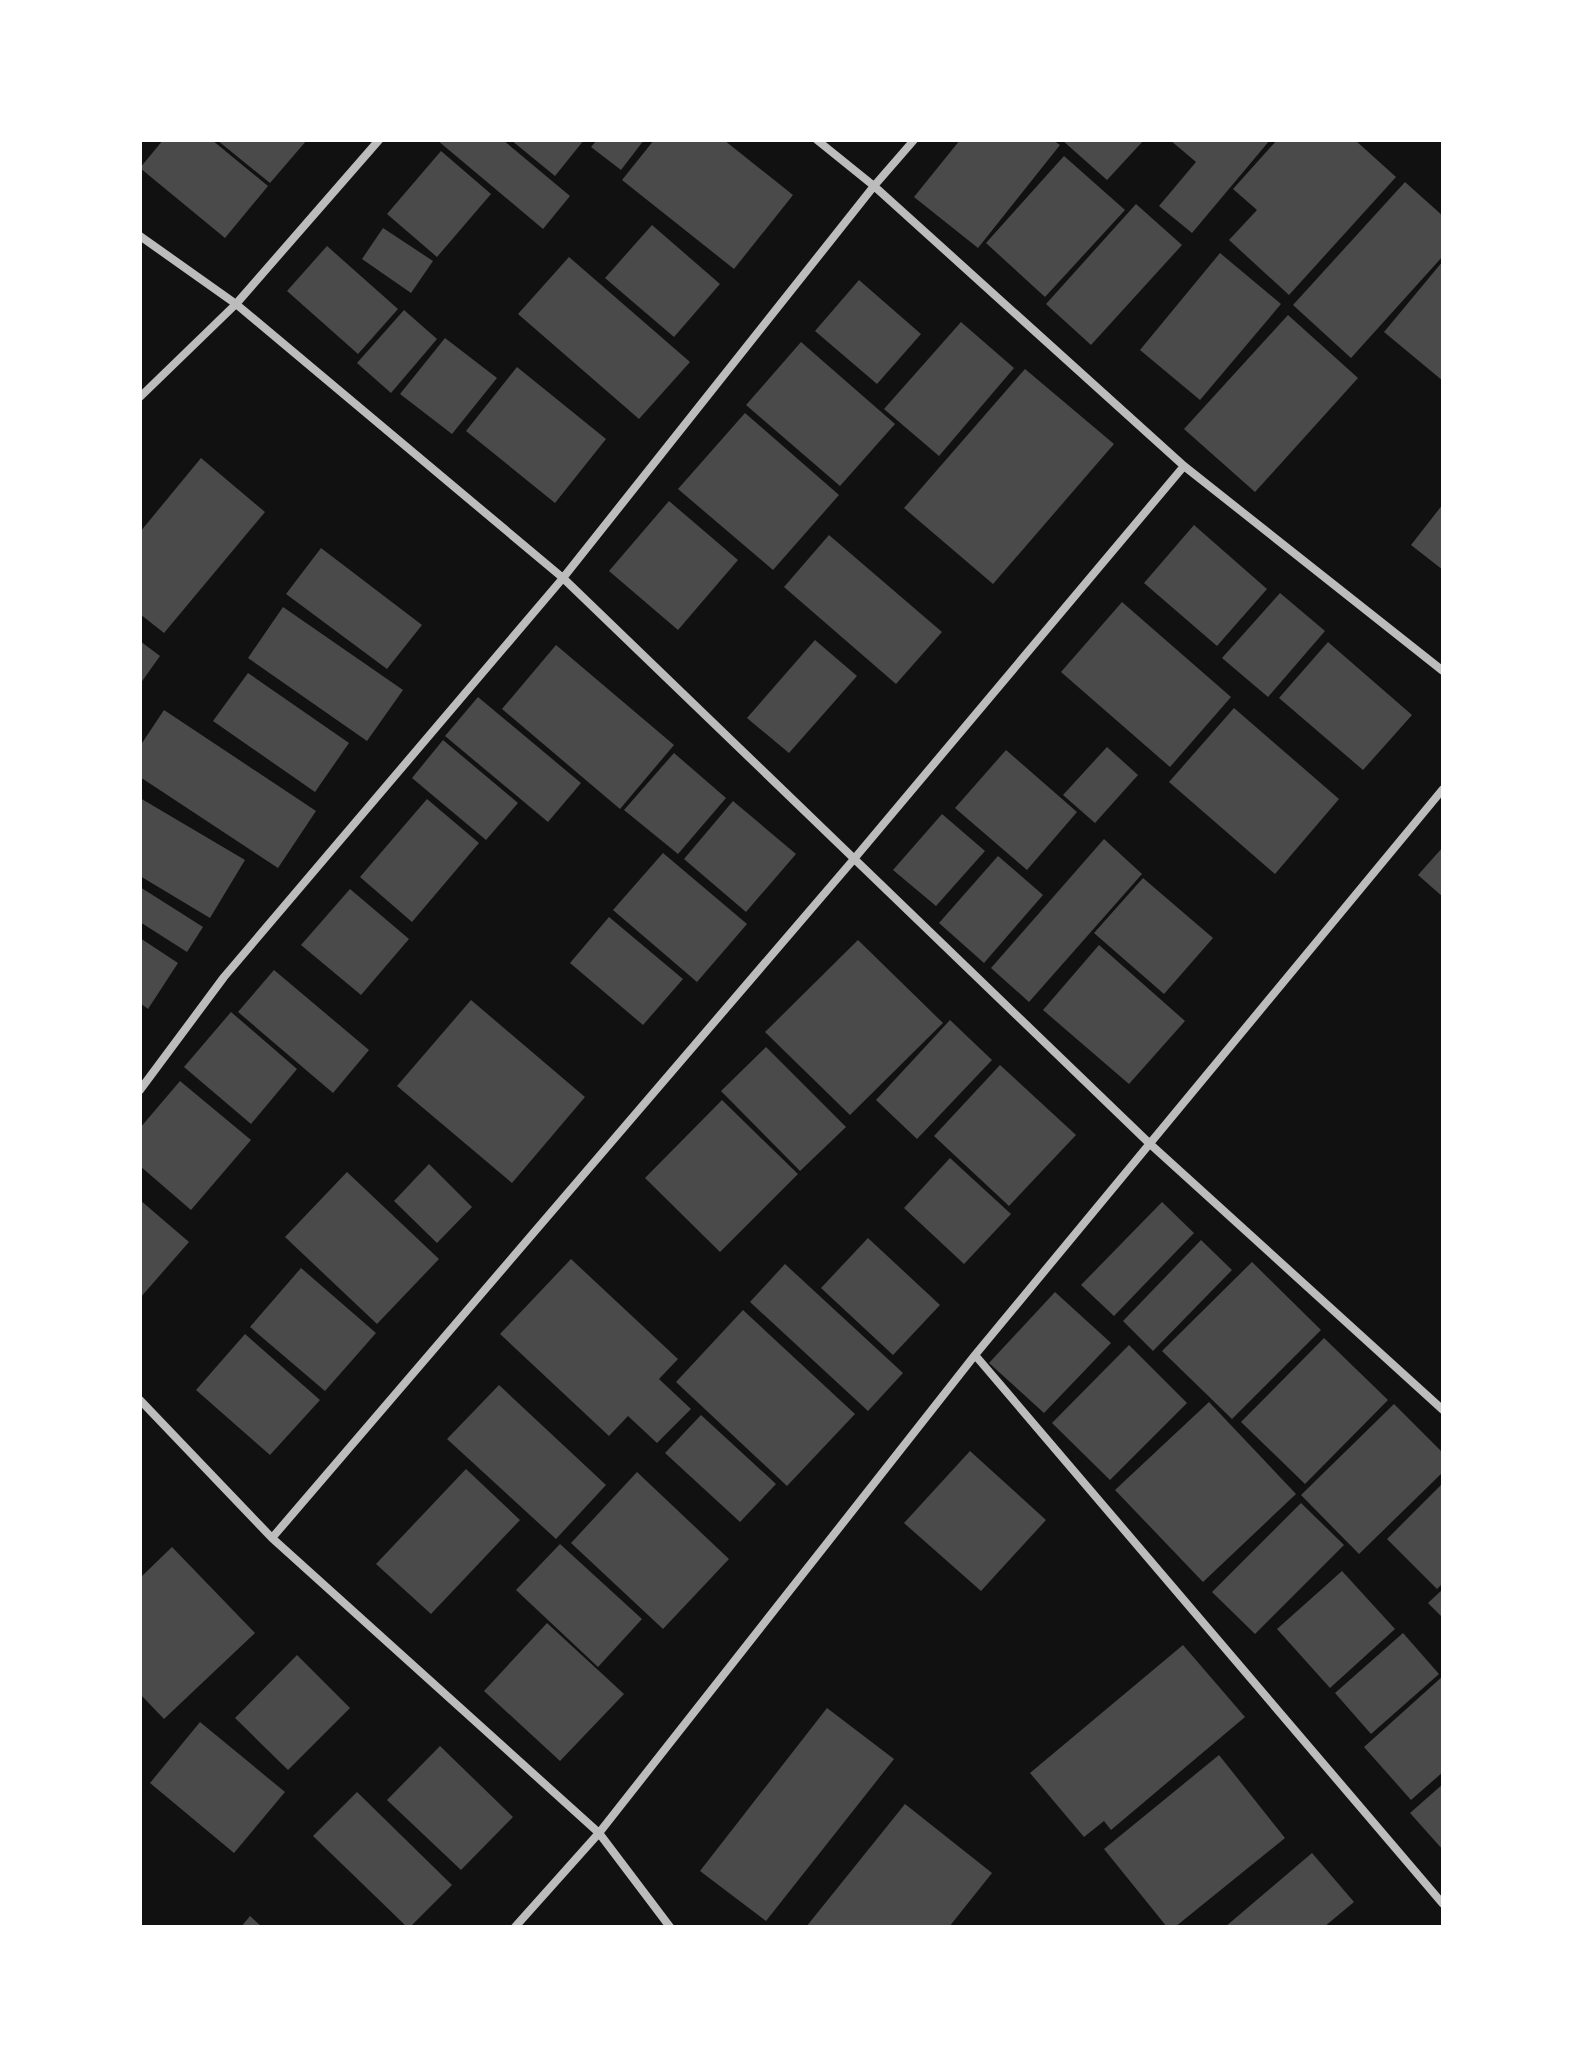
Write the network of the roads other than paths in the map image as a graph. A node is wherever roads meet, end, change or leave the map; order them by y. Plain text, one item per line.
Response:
1 (379, 140) edge
2 (817, 140) edge
3 (914, 140) edge
4 (874, 186) junction
5 (140, 236) edge
6 (236, 304) junction
7 (140, 397) edge
8 (1184, 466) junction
9 (563, 578) junction
10 (1443, 671) edge
11 (1443, 789) edge
12 (854, 859) junction
13 (140, 1090) edge
14 (1149, 1143) junction
15 (975, 1355) junction
16 (140, 1400) edge
17 (1443, 1410) edge
18 (272, 1538) junction
19 (599, 1833) junction
20 (1443, 1904) edge
21 (515, 1927) edge
22 (670, 1927) edge

1 - 6 street
2 - 4 street
3 - 4 street
4 - 8 street
4 - 9 street
5 - 6 street
6 - 7 street
6 - 9 street
8 - 10 street
8 - 12 street
9 - 12 street
9 - 13 street
11 - 14 street
12 - 14 street
12 - 18 street
14 - 15 street
14 - 17 street
15 - 19 street
15 - 20 street
16 - 18 street
18 - 19 street
19 - 21 street
19 - 22 street

